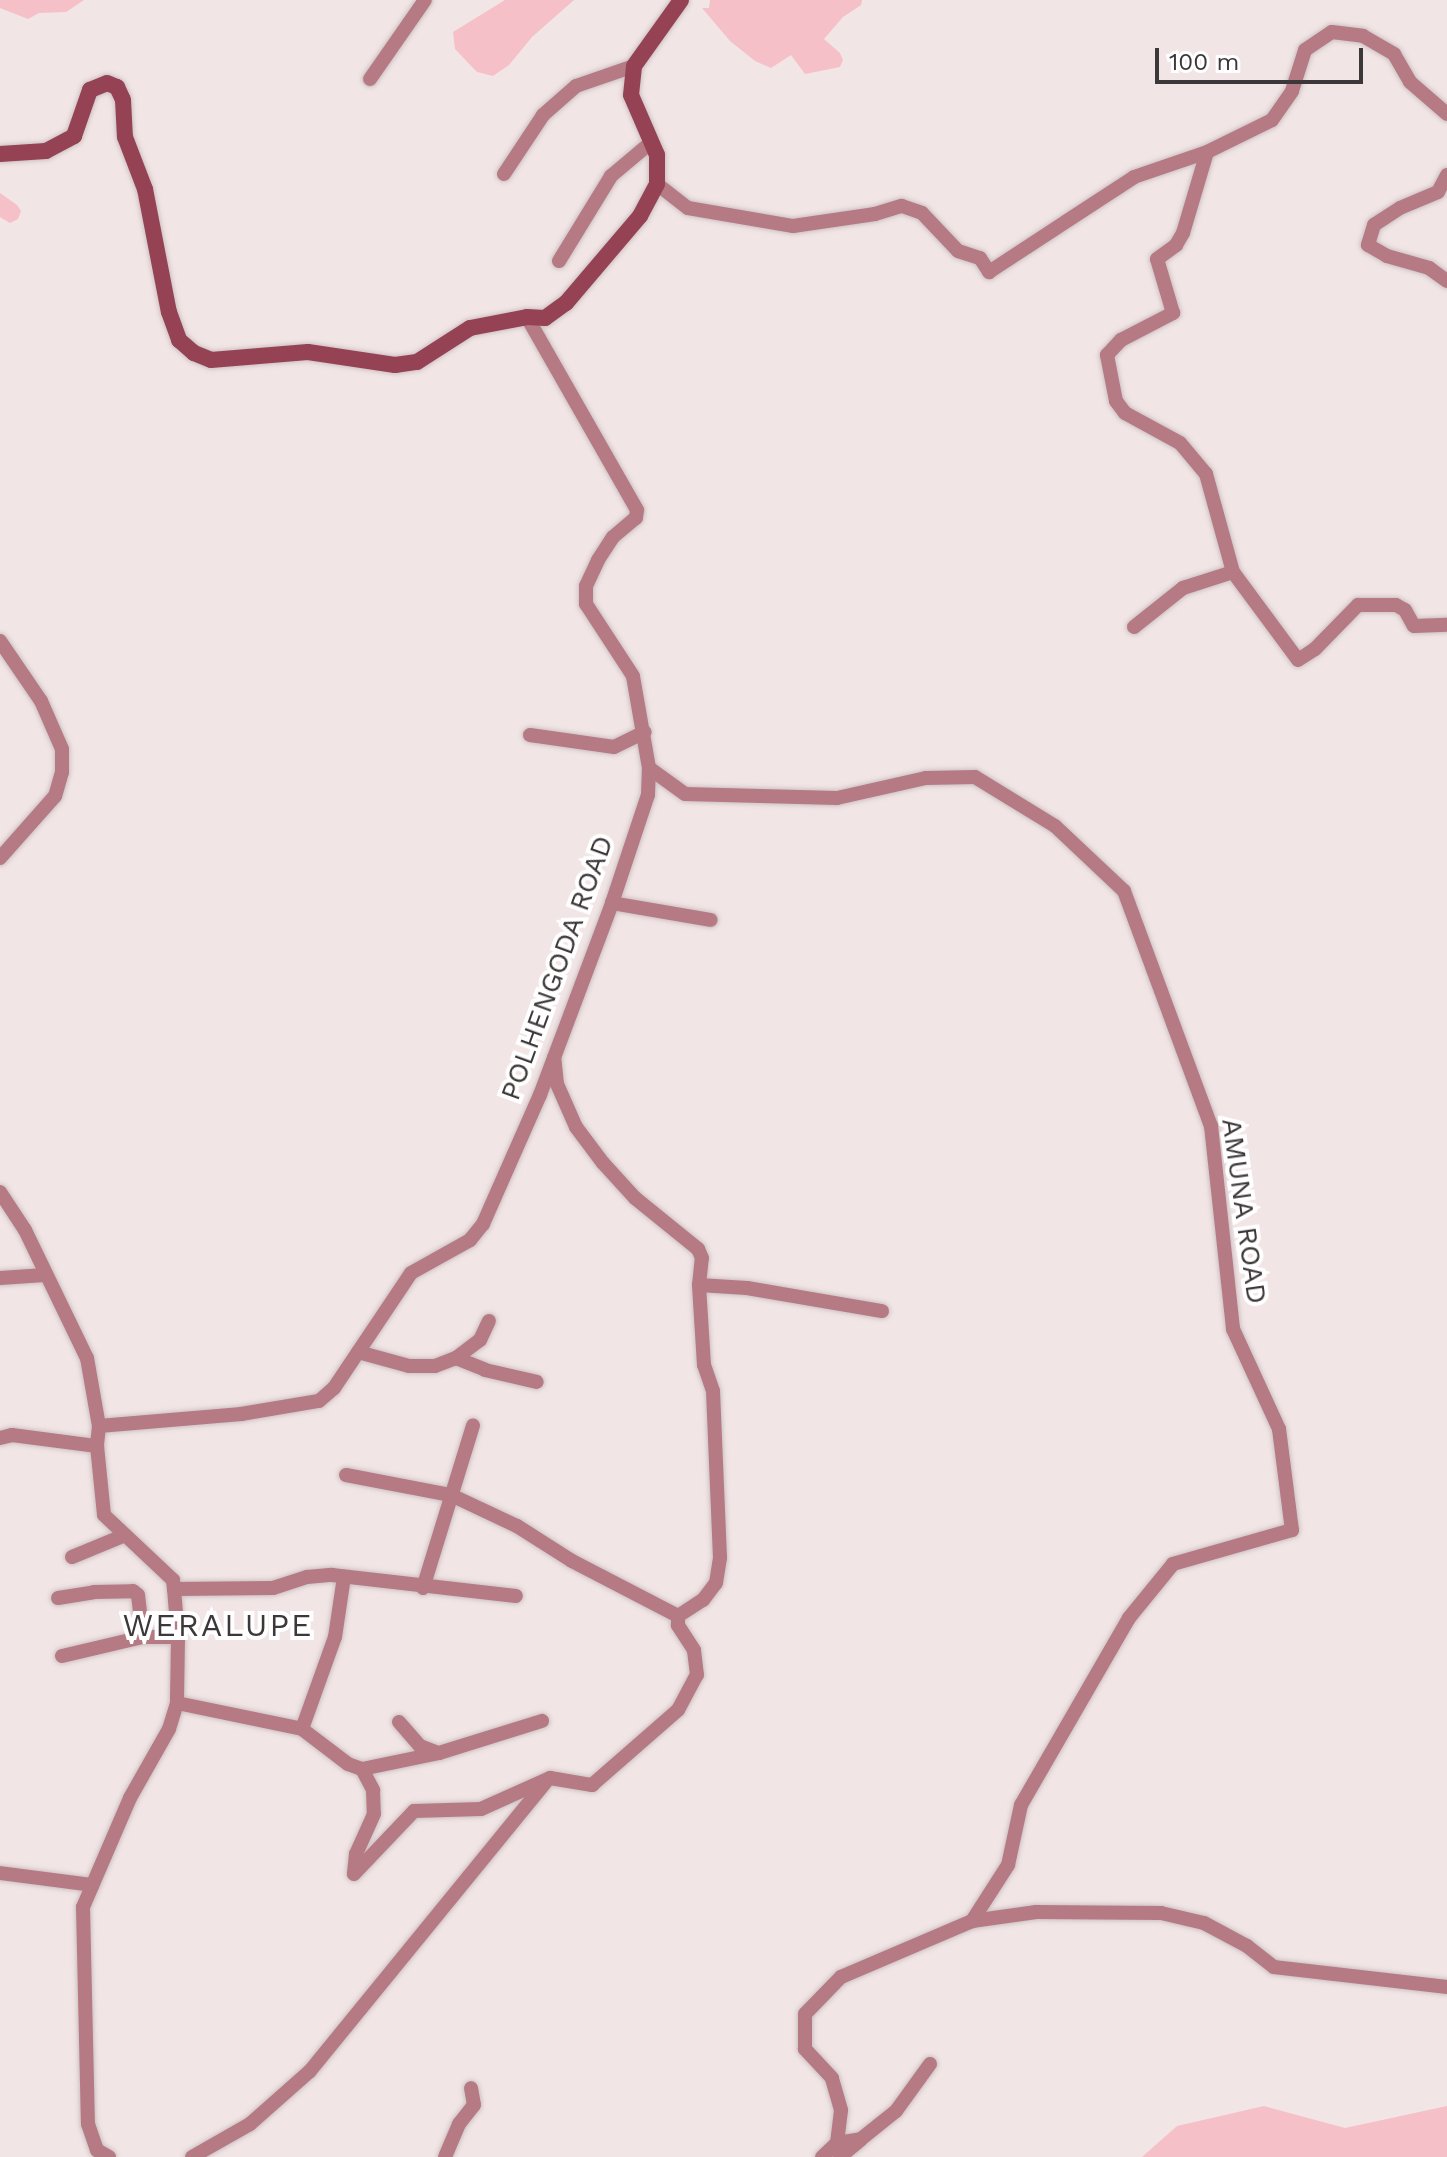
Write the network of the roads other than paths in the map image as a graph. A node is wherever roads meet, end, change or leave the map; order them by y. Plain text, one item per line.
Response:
1 (425, 0) edge
2 (681, 0) edge
3 (634, 66) junction
4 (370, 79) dead end
5 (1447, 114) edge
6 (649, 144) junction
7 (1207, 152) junction
8 (0, 154) edge
9 (504, 174) dead end
10 (1447, 175) edge
11 (657, 184) junction
12 (559, 261) dead end
13 (1447, 281) edge
14 (527, 317) junction
15 (1233, 572) junction
16 (1447, 625) edge
17 (1134, 627) dead end
18 (0, 641) edge
19 (645, 732) junction
20 (530, 735) dead end
21 (649, 768) junction
22 (0, 858) edge
23 (612, 903) junction
24 (711, 920) dead end
25 (553, 1053) junction
26 (0, 1192) edge
27 (45, 1275) junction
28 (0, 1278) edge
29 (699, 1285) junction
30 (882, 1311) dead end
31 (489, 1321) dead end
32 (358, 1352) junction
33 (456, 1358) junction
34 (537, 1382) dead end
35 (473, 1425) dead end
36 (99, 1426) junction
37 (0, 1438) edge
38 (97, 1446) junction
39 (346, 1475) dead end
40 (451, 1495) junction
41 (125, 1535) junction
42 (72, 1557) dead end
43 (344, 1577) junction
44 (423, 1588) junction
45 (174, 1589) junction
46 (516, 1596) dead end
47 (58, 1598) dead end
48 (678, 1616) junction
49 (143, 1637) junction
50 (178, 1637) junction
51 (62, 1656) dead end
52 (177, 1703) junction
53 (542, 1721) dead end
54 (399, 1722) dead end
55 (302, 1729) junction
56 (439, 1753) junction
57 (362, 1769) junction
58 (550, 1778) junction
59 (0, 1873) edge
60 (92, 1885) junction
61 (972, 1921) junction
62 (1447, 1987) edge
63 (930, 2064) dead end
64 (471, 2088) dead end
65 (838, 2150) edge
66 (97, 2155) edge
67 (192, 2157) edge
68 (445, 2157) edge
69 (822, 2157) edge

1 - 4 street
2 - 3 street
3 - 6 street
3 - 9 street
5 - 7 street
6 - 11 street
6 - 12 street
7 - 11 street
7 - 15 street
8 - 14 street
10 - 13 street
11 - 14 street
14 - 19 street, POLHENGODA ROAD
15 - 16 street
15 - 17 street
18 - 22 street
19 - 20 street
19 - 21 street, POLHENGODA ROAD
21 - 23 street, POLHENGODA ROAD
21 - 61 street, AMUNA ROAD
23 - 24 street
23 - 25 street, POLHENGODA ROAD
25 - 29 street
25 - 32 street, POLHENGODA ROAD
26 - 27 street
27 - 28 street
27 - 36 street
29 - 30 street
29 - 48 street
31 - 33 street
32 - 33 street
32 - 36 street, POLHENGODA ROAD
33 - 34 street
35 - 40 street
36 - 38 street
37 - 38 street
38 - 41 street
39 - 40 street
40 - 44 street
40 - 48 street
41 - 42 street
41 - 45 street
43 - 44 street
43 - 45 street
43 - 55 street
44 - 46 street
45 - 50 street
47 - 49 street
48 - 58 street
49 - 50 street
49 - 51 street
50 - 52 street
52 - 55 street
52 - 60 street
53 - 56 street
54 - 56 street
55 - 57 street
56 - 57 street
57 - 58 street
58 - 67 street
59 - 60 street
60 - 66 street
61 - 62 street
61 - 65 street
63 - 65 street
64 - 68 street
65 - 69 street

